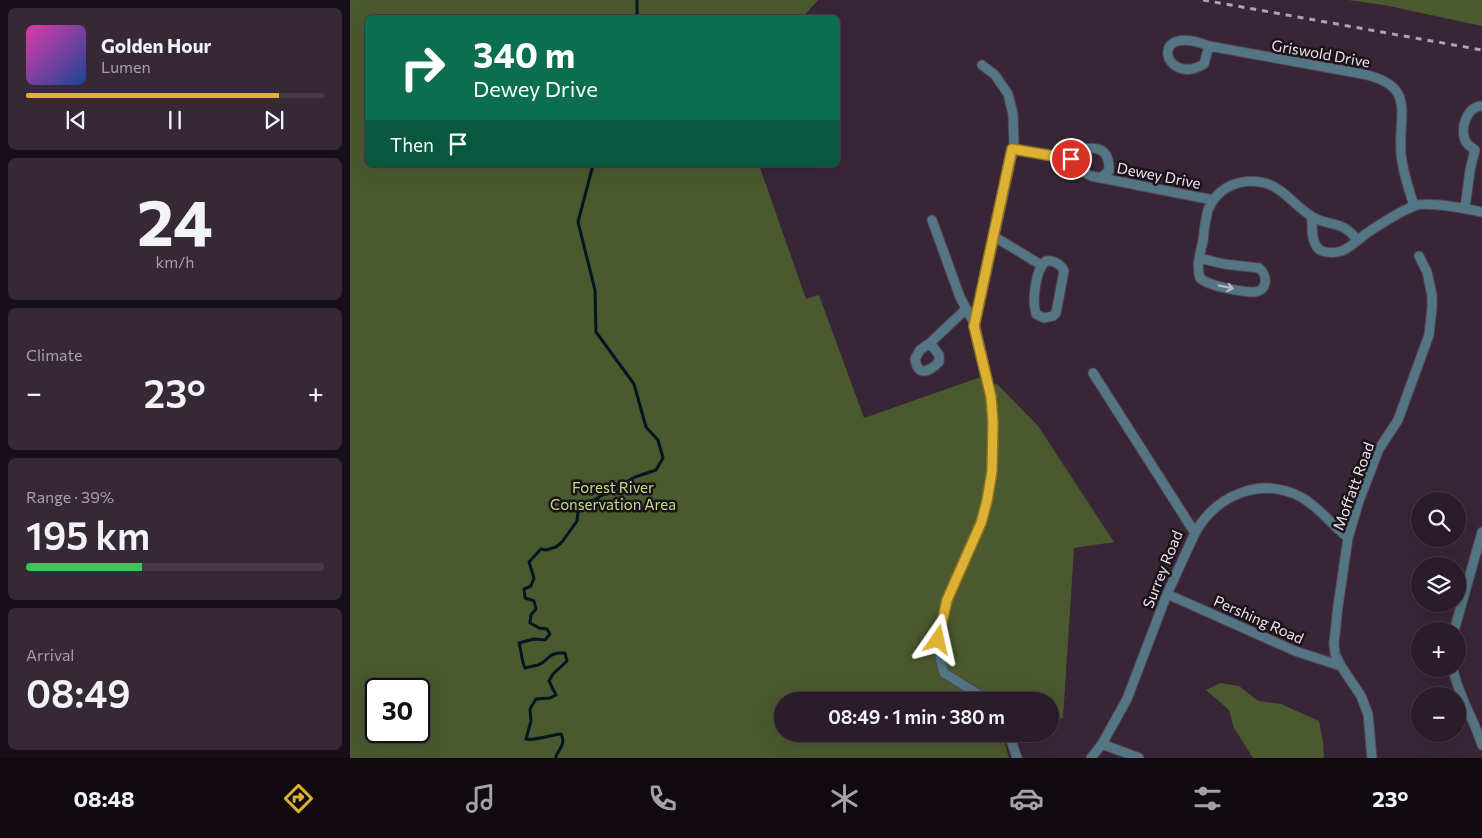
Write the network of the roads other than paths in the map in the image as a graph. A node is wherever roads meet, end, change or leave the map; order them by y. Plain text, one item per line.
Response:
1 (1209, 46) junction
2 (982, 65) dead end
3 (1482, 106) edge
4 (1479, 148) edge
5 (1012, 149) junction
6 (1071, 159) junction
7 (1100, 178) junction
8 (1213, 200) junction
9 (1414, 206) junction
10 (1465, 208) junction
11 (1482, 212) edge
12 (1312, 217) junction
13 (932, 220) dead end
14 (994, 237) junction
15 (1357, 240) junction
16 (1419, 256) dead end
17 (1199, 258) junction
18 (1041, 266) junction
19 (966, 309) junction
20 (974, 326) junction
21 (930, 343) dead end
22 (1092, 373) dead end
23 (1482, 532) edge
24 (1195, 533) junction
25 (1348, 538) junction
26 (1167, 594) junction
27 (1457, 622) edge
28 (1341, 666) junction
29 (1455, 677) edge
30 (974, 692) edge
31 (1479, 729) edge
32 (1012, 742) edge
33 (1102, 744) junction
34 (1482, 744) edge
35 (1017, 758) edge
36 (1091, 758) edge
37 (1139, 758) edge
38 (1372, 758) edge

1 - 1 street, Griswold Drive
1 - 9 street, Griswold Drive
2 - 5 street
3 - 4 street
4 - 10 street
5 - 6 street
5 - 14 street
6 - 7 street, Dewey Drive
6 - 7 street, Dewey Drive
7 - 8 street, Dewey Drive
8 - 12 street
8 - 17 street
9 - 10 street
9 - 15 street
10 - 11 street
12 - 15 street
12 - 15 street
13 - 19 street
14 - 18 street
14 - 20 street
16 - 25 street, Moffatt Road
17 -> 17 street
18 - 18 street
19 - 20 street
19 - 21 street
20 - 30 street
22 - 24 street, Surrey Road
23 - 27 street
24 - 25 street
24 - 26 street, Surrey Road
25 - 28 street, Moffatt Road
26 - 28 street, Pershing Road
26 - 33 street, Surrey Road
28 - 38 street, Moffatt Road
29 - 31 street
31 - 34 street
32 - 35 street
33 - 36 street, Surrey Road
33 - 37 street

